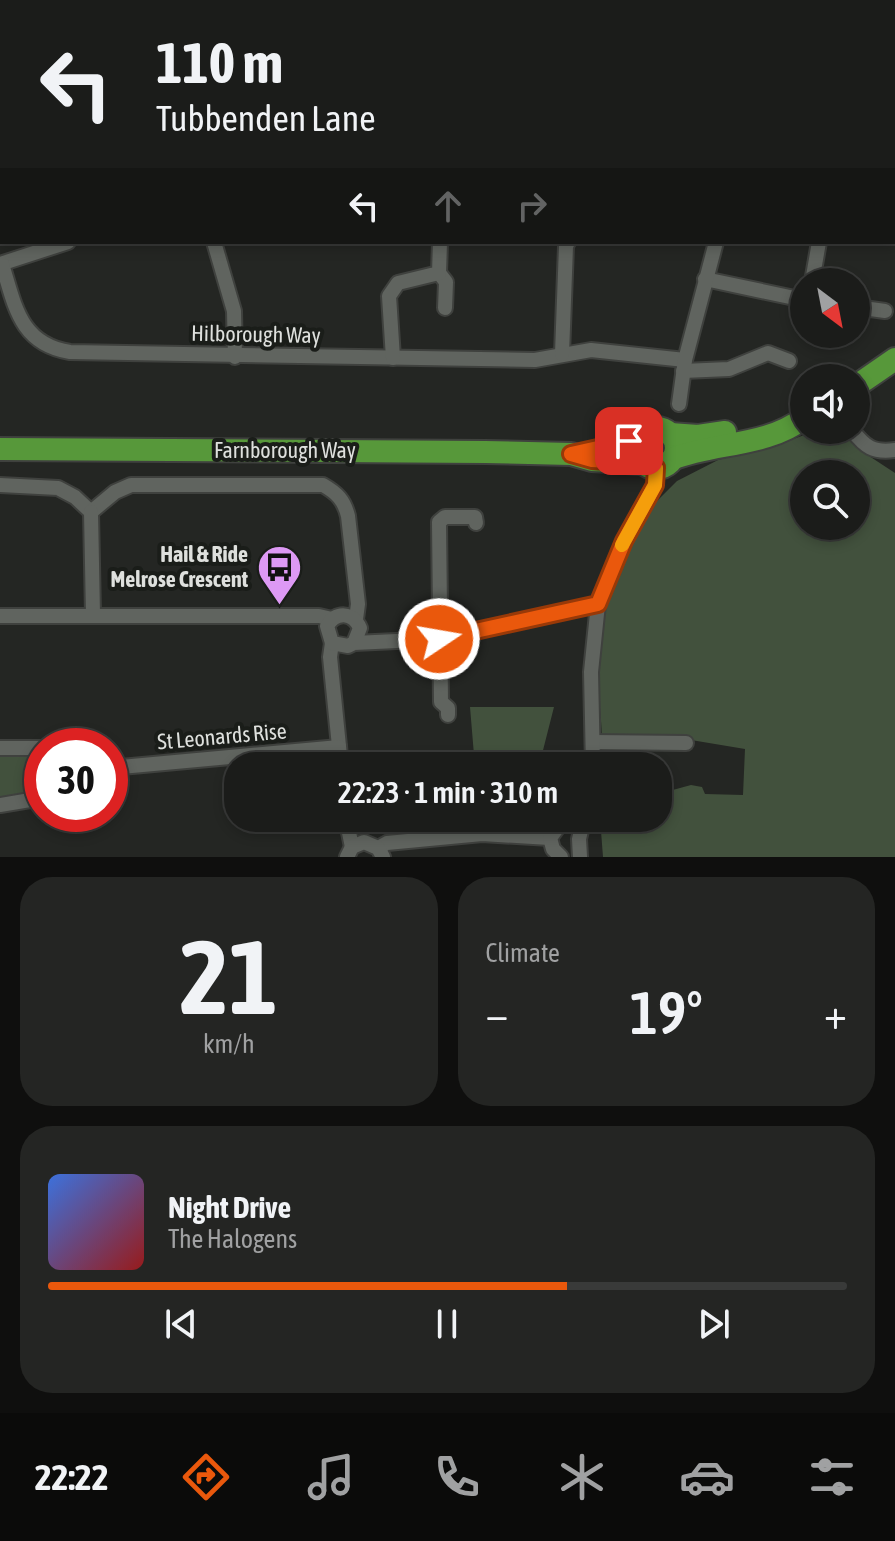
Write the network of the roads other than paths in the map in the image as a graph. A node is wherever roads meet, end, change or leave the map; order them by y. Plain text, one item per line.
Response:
1 (62, 244) edge
2 (215, 244) edge
3 (440, 244) edge
4 (567, 244) edge
5 (715, 244) edge
6 (819, 244) edge
7 (1, 264) edge
8 (814, 268) edge
9 (439, 273) junction
10 (705, 279) junction
11 (790, 297) edge
12 (445, 308) dead end
13 (870, 309) edge
14 (885, 311) dead end
15 (562, 354) junction
16 (235, 357) junction
17 (393, 358) junction
18 (895, 359) edge
19 (789, 361) dead end
20 (684, 365) junction
21 (870, 376) edge
22 (679, 404) dead end
23 (790, 418) edge
24 (790, 427) edge
25 (670, 434) junction
26 (638, 438) junction
27 (865, 444) edge
28 (0, 449) edge
29 (895, 450) edge
30 (571, 454) junction
31 (657, 463) junction
32 (0, 485) edge
33 (91, 512) junction
34 (476, 523) dead end
35 (598, 604) junction
36 (93, 615) junction
37 (0, 616) edge
38 (332, 619) junction
39 (356, 619) junction
40 (439, 639) junction
41 (332, 643) junction
42 (354, 643) junction
43 (448, 715) dead end
44 (594, 742) junction
45 (686, 743) dead end
46 (339, 747) junction
47 (0, 748) edge
48 (24, 748) edge
49 (340, 752) edge
50 (594, 752) edge
51 (128, 766) edge
52 (24, 801) edge
53 (0, 805) edge
54 (347, 832) edge
55 (554, 832) edge
56 (580, 832) edge
57 (550, 838) junction
58 (349, 852) edge
59 (380, 852) edge
60 (561, 857) edge
61 (580, 857) edge

1 - 7 street
2 - 16 street
3 - 9 street
4 - 15 street
5 - 10 street
6 - 8 street
7 - 16 street, Hilborough Way
9 - 12 street
9 - 17 street
10 - 11 street
10 - 20 street
13 - 14 street
15 - 17 street, Hilborough Way
15 - 20 street, Hilborough Way
16 - 17 street, Hilborough Way
18 - 21 highway
19 - 20 street, Hilborough Way
20 - 22 street
23 - 25 highway, Farnborough Way
24 - 31 highway, Farnborough Way
25 - 26 highway
25 - 31 highway
26 - 30 highway, Farnborough Way
26 - 31 highway
27 - 29 street
28 - 30 highway, Farnborough Way
30 - 31 highway, Farnborough Way
31 - 35 street
32 - 33 street
33 - 36 street
33 - 39 street
34 - 40 street
35 - 40 street
35 - 44 street
36 - 37 street
36 - 38 street
38 - 39 street
38 - 41 street
39 - 42 street
40 - 42 street
40 - 43 street
41 - 42 street
41 - 46 street
44 - 45 street
44 - 50 street
46 - 49 street
46 - 51 street, St Leonards Rise
47 - 48 street
52 - 53 street
54 - 58 street
55 - 57 street
56 - 61 street
57 - 59 street
57 - 60 street
58 - 59 street

